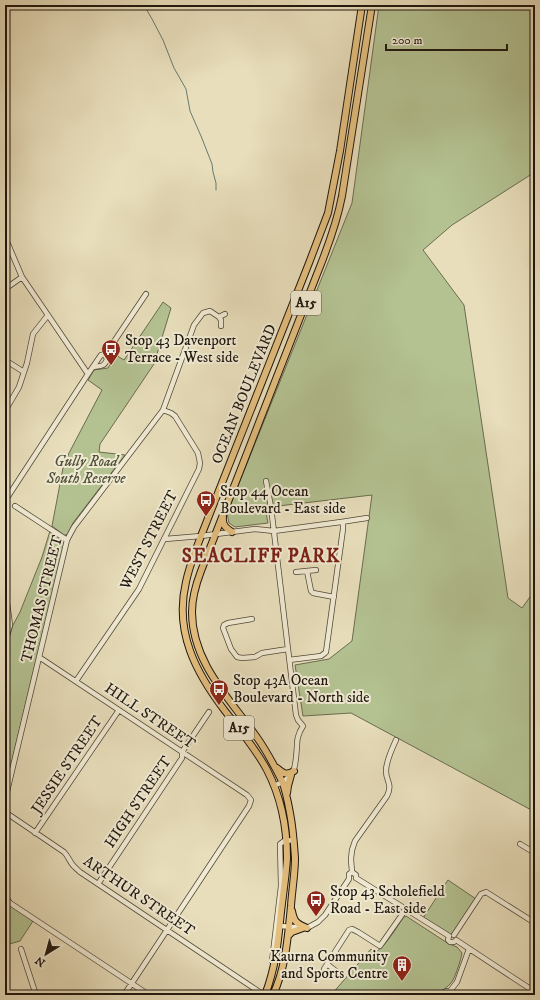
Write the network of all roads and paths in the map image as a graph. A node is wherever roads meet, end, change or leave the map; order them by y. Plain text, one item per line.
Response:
1 (362, 5) edge
2 (372, 5) edge
3 (5, 237) edge
4 (22, 277) junction
5 (5, 289) edge
6 (146, 294) dead end
7 (225, 314) dead end
8 (48, 315) junction
9 (218, 317) junction
10 (221, 326) dead end
11 (105, 355) junction
12 (5, 360) edge
13 (93, 367) junction
14 (24, 372) junction
15 (88, 374) junction
16 (163, 410) junction
17 (5, 411) edge
18 (247, 452) junction
19 (231, 463) junction
20 (266, 481) dead end
21 (5, 501) edge
22 (226, 504) junction
23 (15, 506) dead end
24 (367, 518) dead end
25 (341, 522) junction
26 (274, 531) junction
27 (232, 532) junction
28 (214, 534) junction
29 (201, 536) junction
30 (165, 539) junction
31 (67, 540) junction
32 (316, 570) dead end
33 (307, 571) junction
34 (296, 572) dead end
35 (5, 588) edge
36 (334, 597) junction
37 (252, 619) dead end
38 (5, 640) edge
39 (288, 649) junction
40 (39, 656) junction
41 (289, 660) junction
42 (76, 681) junction
43 (119, 710) junction
44 (209, 712) dead end
45 (396, 740) dead end
46 (182, 752) junction
47 (274, 766) junction
48 (292, 773) junction
49 (282, 782) junction
50 (274, 786) junction
51 (287, 799) junction
52 (5, 800) edge
53 (5, 812) edge
54 (35, 833) junction
55 (286, 840) junction
56 (294, 840) junction
57 (520, 844) dead end
58 (535, 853) edge
59 (352, 872) junction
60 (356, 878) junction
61 (349, 879) junction
62 (98, 884) junction
63 (5, 896) edge
64 (291, 903) junction
65 (406, 909) junction
66 (535, 923) edge
67 (280, 926) junction
68 (289, 927) junction
69 (305, 928) junction
70 (167, 930) junction
71 (288, 936) junction
72 (451, 936) junction
73 (21, 949) dead end
74 (469, 949) junction
75 (270, 971) dead end
76 (336, 971) dead end
77 (132, 983) junction
78 (535, 992) edge
79 (451, 993) edge
80 (36, 995) edge
81 (124, 995) edge
82 (149, 995) edge
83 (265, 995) edge
84 (273, 995) edge
85 (443, 995) edge

1 - 19 main road, OCEAN BOULEVARD / A15
2 - 18 main road, OCEAN BOULEVARD / A15
3 - 4 street
4 - 5 street
4 - 8 street
6 - 11 street
7 - 9 street
8 - 14 street
8 - 15 street
9 - 10 street
9 - 16 street, THOMAS STREET
11 - 13 street
11 - 13 street
12 - 14 street
13 - 15 street
14 - 17 street
15 - 21 street
16 - 30 street, WEST STREET
16 - 31 street, THOMAS STREET
18 - 19 main road
18 - 22 main road, OCEAN BOULEVARD / A15
19 - 29 main road, OCEAN BOULEVARD / A15
20 - 26 street
22 - 27 main road
22 - 28 main road, OCEAN BOULEVARD / A15
23 - 31 street
24 - 25 street
25 - 26 street
25 - 36 street
26 - 27 street
26 - 39 street
27 - 28 street
28 - 29 street
28 - 47 main road, OCEAN BOULEVARD / A15
29 - 30 street
29 - 50 main road, OCEAN BOULEVARD / A15
30 - 42 street, WEST STREET
31 - 40 street, THOMAS STREET
32 - 33 street
33 - 34 street
33 - 36 street
35 - 38 street
36 - 41 street
37 - 39 street
39 - 41 street
40 - 42 street, HILL STREET
40 - 52 street, THOMAS STREET
41 - 48 street
42 - 43 street, HILL STREET
43 - 46 street, HILL STREET
43 - 54 street, JESSIE STREET
44 - 46 street, HIGH STREET
45 - 59 street
46 - 62 street, HIGH STREET
46 - 70 street, HILL STREET
47 - 48 main road
47 - 49 main road, OCEAN BOULEVARD / A15
48 - 49 street
48 - 51 main road
49 - 50 street
49 - 51 main road, OCEAN BOULEVARD / A15
50 - 55 main road, OCEAN BOULEVARD / A15
51 - 56 main road, OCEAN BOULEVARD / A15
53 - 54 street, ARTHUR STREET
54 - 62 street, ARTHUR STREET
55 - 56 street
55 - 67 main road, OCEAN BOULEVARD / A15
55 - 75 street, OCEAN BOULEVARD
56 - 64 main road, OCEAN BOULEVARD / A15
57 - 58 street
59 - 60 street
59 - 61 street
60 - 61 street
60 - 65 street
61 - 69 street
62 - 70 street, ARTHUR STREET
63 - 77 street
64 - 68 main road, OCEAN BOULEVARD / A15
64 - 69 main road
65 - 72 street
65 - 76 street
66 - 72 street
67 - 68 street
67 - 83 main road, OCEAN BOULEVARD / A15
68 - 69 street
68 - 71 main road, OCEAN BOULEVARD / A15
69 - 71 main road
70 - 77 street
70 - 83 street, ARTHUR STREET
71 - 84 main road, OCEAN BOULEVARD / A15
72 - 74 street
73 - 80 street
74 - 78 street
74 - 79 street
77 - 81 street
77 - 82 street
79 - 85 street

